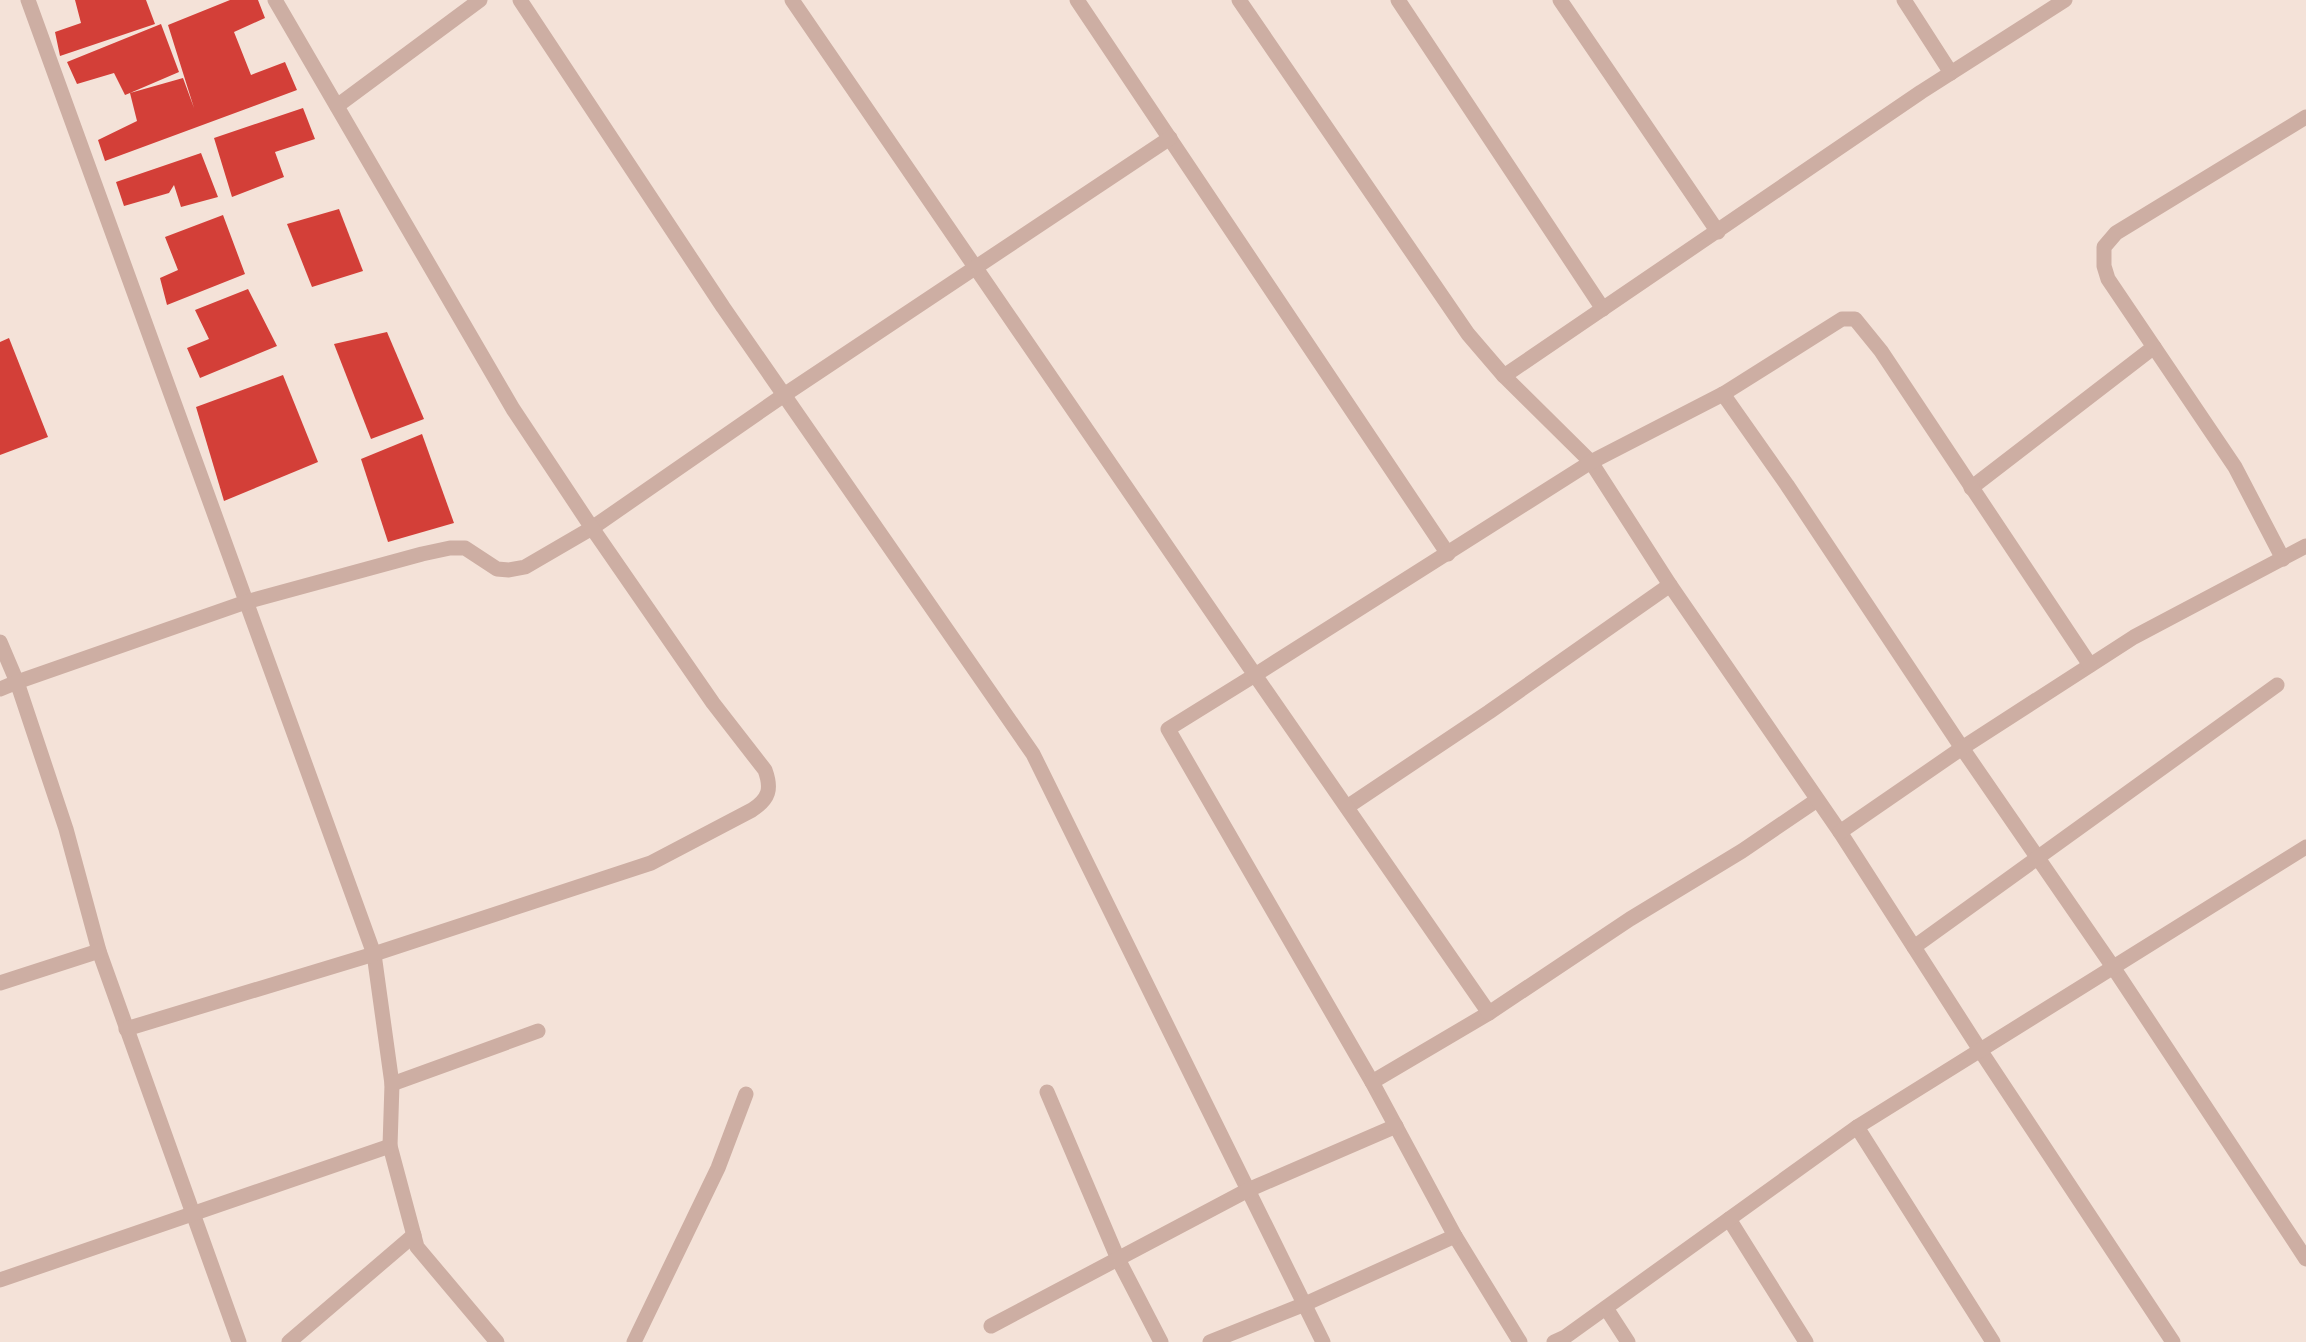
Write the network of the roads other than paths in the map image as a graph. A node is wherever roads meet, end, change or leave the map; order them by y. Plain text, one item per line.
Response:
1 (28, 0) edge
2 (275, 0) edge
3 (480, 0) edge
4 (520, 0) edge
5 (792, 0) edge
6 (1077, 0) edge
7 (1239, 0) edge
8 (1398, 0) edge
9 (1560, 0) edge
10 (1904, 0) edge
11 (2066, 0) edge
12 (1951, 73) junction
13 (337, 106) junction
14 (2306, 117) edge
15 (1170, 138) junction
16 (1718, 232) junction
17 (976, 267) junction
18 (1603, 309) junction
19 (2154, 347) junction
20 (1504, 376) junction
21 (1723, 394) junction
22 (784, 395) junction
23 (1591, 462) junction
24 (1971, 488) junction
25 (592, 528) junction
26 (2306, 546) edge
27 (1448, 554) junction
28 (2283, 559) junction
29 (1670, 585) junction
30 (246, 602) junction
31 (0, 642) edge
32 (2090, 665) junction
33 (1255, 675) junction
34 (17, 682) junction
35 (2277, 685) dead end
36 (0, 689) edge
37 (1962, 748) junction
38 (1817, 800) junction
39 (1347, 807) junction
40 (1840, 832) junction
41 (2306, 847) edge
42 (2038, 859) junction
43 (1914, 948) junction
44 (99, 951) junction
45 (374, 954) junction
46 (2113, 967) junction
47 (0, 983) edge
48 (1489, 1013) junction
49 (126, 1029) junction
50 (538, 1031) dead end
51 (1980, 1050) junction
52 (1372, 1082) junction
53 (392, 1084) junction
54 (1047, 1092) dead end
55 (746, 1094) dead end
56 (1396, 1125) junction
57 (1857, 1127) junction
58 (390, 1146) junction
59 (1248, 1190) junction
60 (194, 1213) junction
61 (1729, 1219) junction
62 (414, 1235) junction
63 (1455, 1236) junction
64 (1118, 1259) junction
65 (2306, 1259) edge
66 (0, 1280) edge
67 (1305, 1304) junction
68 (1606, 1308) junction
69 (991, 1326) dead end
70 (239, 1342) edge
71 (289, 1342) edge
72 (497, 1342) edge
73 (634, 1342) edge
74 (1161, 1342) edge
75 (1210, 1342) edge
76 (1323, 1342) edge
77 (1520, 1342) edge
78 (1554, 1342) edge
79 (1628, 1342) edge
80 (1806, 1342) edge
81 (1992, 1342) edge
82 (2174, 1342) edge

1 - 30 street
2 - 13 street
3 - 13 street
4 - 22 street
5 - 17 street
6 - 15 street
7 - 20 street
8 - 18 street
9 - 16 street
10 - 12 street
11 - 12 street
12 - 16 street
13 - 25 street
14 - 19 street
15 - 17 street
15 - 27 street
16 - 18 street
17 - 22 street
17 - 33 street
18 - 20 street
19 - 24 street
19 - 28 street
20 - 23 street
21 - 23 street
21 - 24 street
21 - 37 street
22 - 25 street
22 - 59 street
23 - 27 street
23 - 29 street
24 - 32 street
25 - 30 street
25 - 45 street
26 - 28 street
27 - 33 street
28 - 32 street
29 - 38 street
29 - 39 street
30 - 34 street
30 - 45 street
31 - 34 street
32 - 37 street
33 - 39 street
33 - 52 street
34 - 36 street
34 - 44 street
35 - 42 street
37 - 40 street
37 - 42 street
38 - 40 street
38 - 48 street
39 - 48 street
40 - 43 street
41 - 46 street
42 - 43 street
42 - 46 street
43 - 51 street
44 - 47 street
44 - 49 street
45 - 49 street
45 - 53 street
46 - 51 street
46 - 65 street
48 - 52 street
49 - 60 street
50 - 53 street
51 - 57 street
51 - 82 street
52 - 56 street
53 - 58 street
54 - 64 street
55 - 73 street
56 - 59 street
56 - 63 street
57 - 61 street
57 - 81 street
58 - 60 street
58 - 62 street
59 - 64 street
59 - 67 street
60 - 66 street
60 - 70 street
61 - 68 street
61 - 80 street
62 - 71 street
62 - 72 street
63 - 67 street
63 - 77 street
64 - 69 street
64 - 74 street
67 - 75 street
67 - 76 street
68 - 78 street
68 - 79 street

